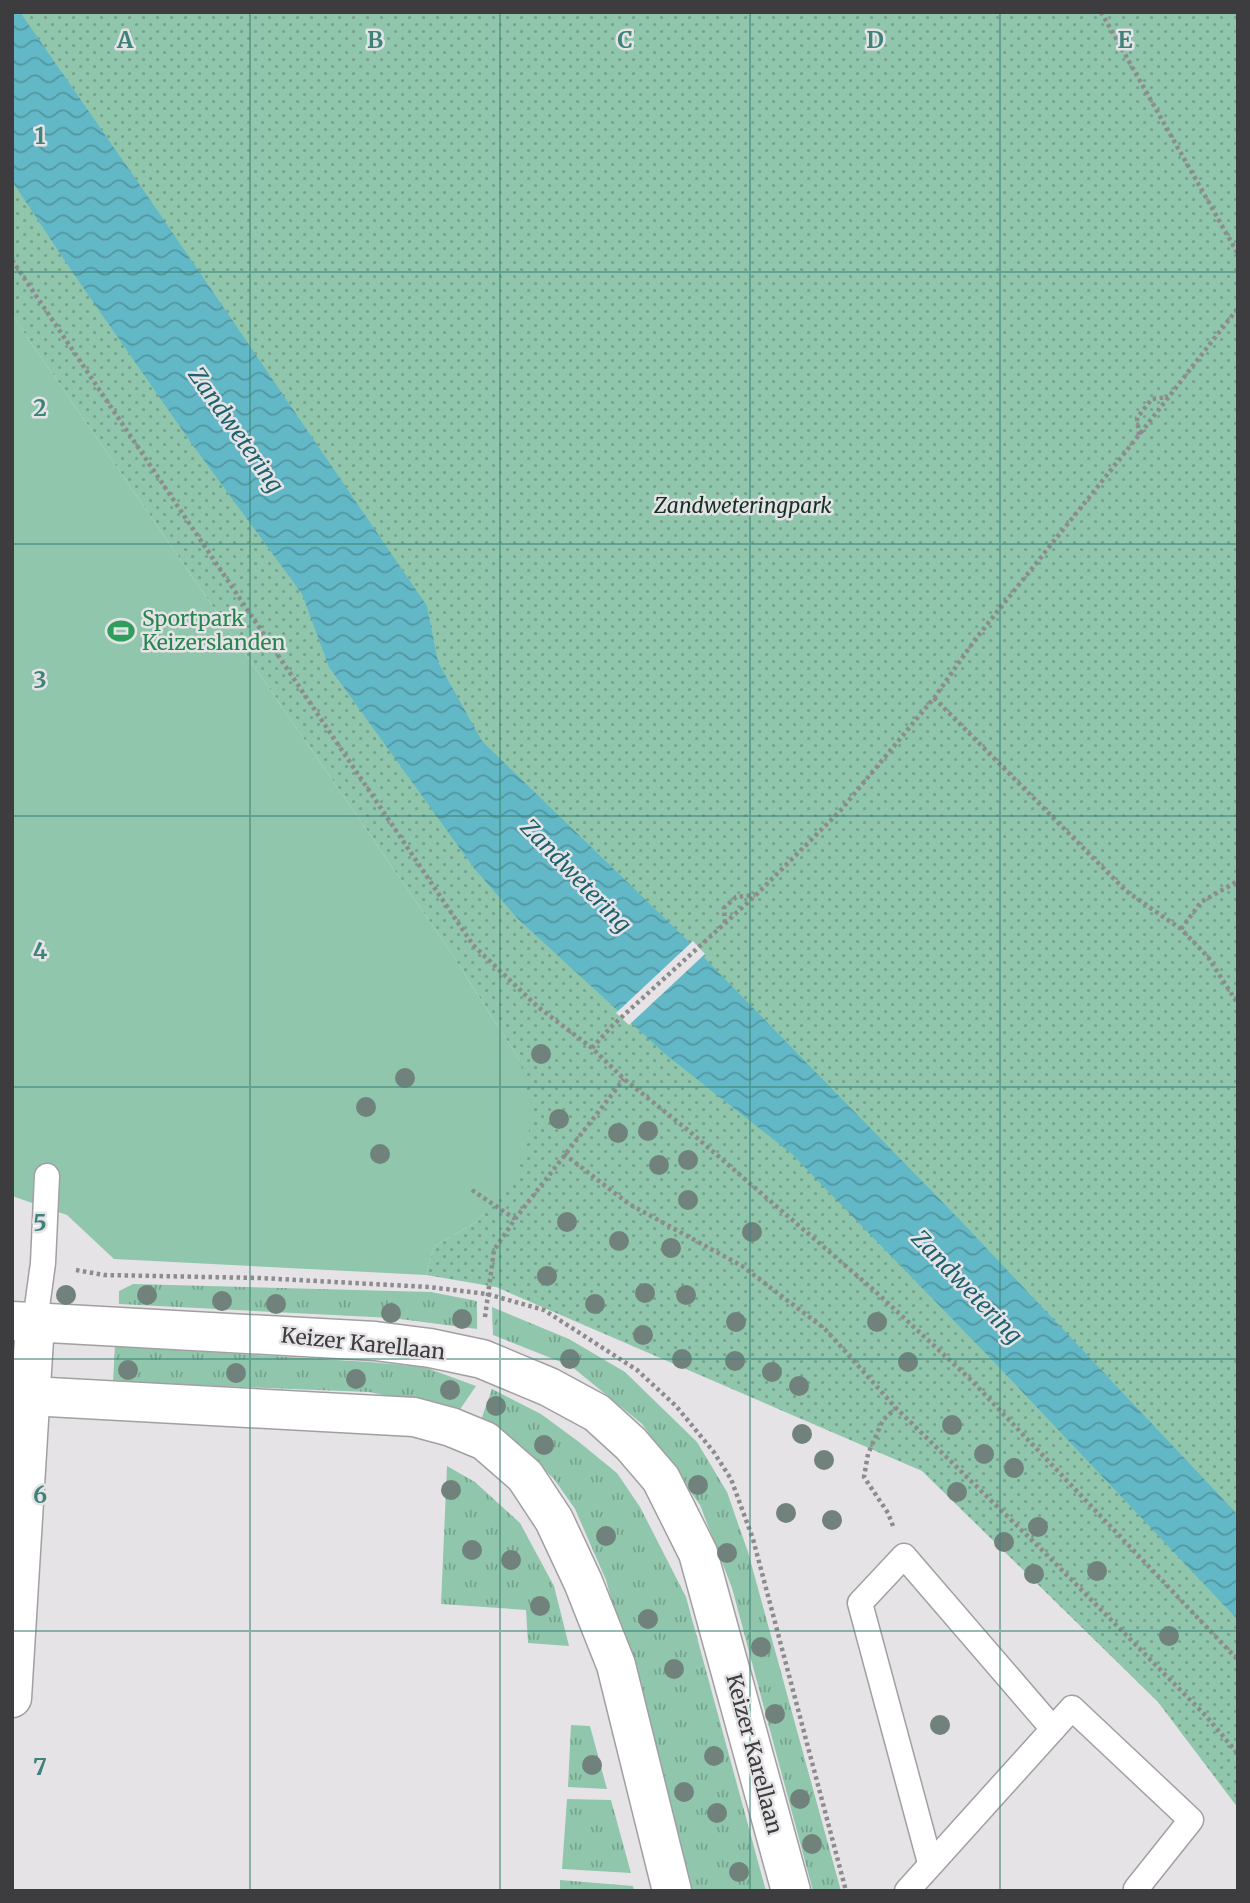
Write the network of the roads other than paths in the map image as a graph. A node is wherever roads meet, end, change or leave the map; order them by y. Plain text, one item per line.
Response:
1 (47, 1176) dead end
2 (24, 1321) edge
3 (21, 1395) edge
4 (12, 1698) edge
5 (1053, 1729) junction
6 (930, 1864) junction
7 (672, 1891) edge
8 (791, 1891) edge
9 (906, 1891) edge
10 (1137, 1891) edge

1 - 2 lane
2 - 3 street
2 - 8 street, Keizer Karellaan
3 - 4 street
3 - 7 street
5 - 6 lane
5 - 6 lane
5 - 10 lane
6 - 9 lane

